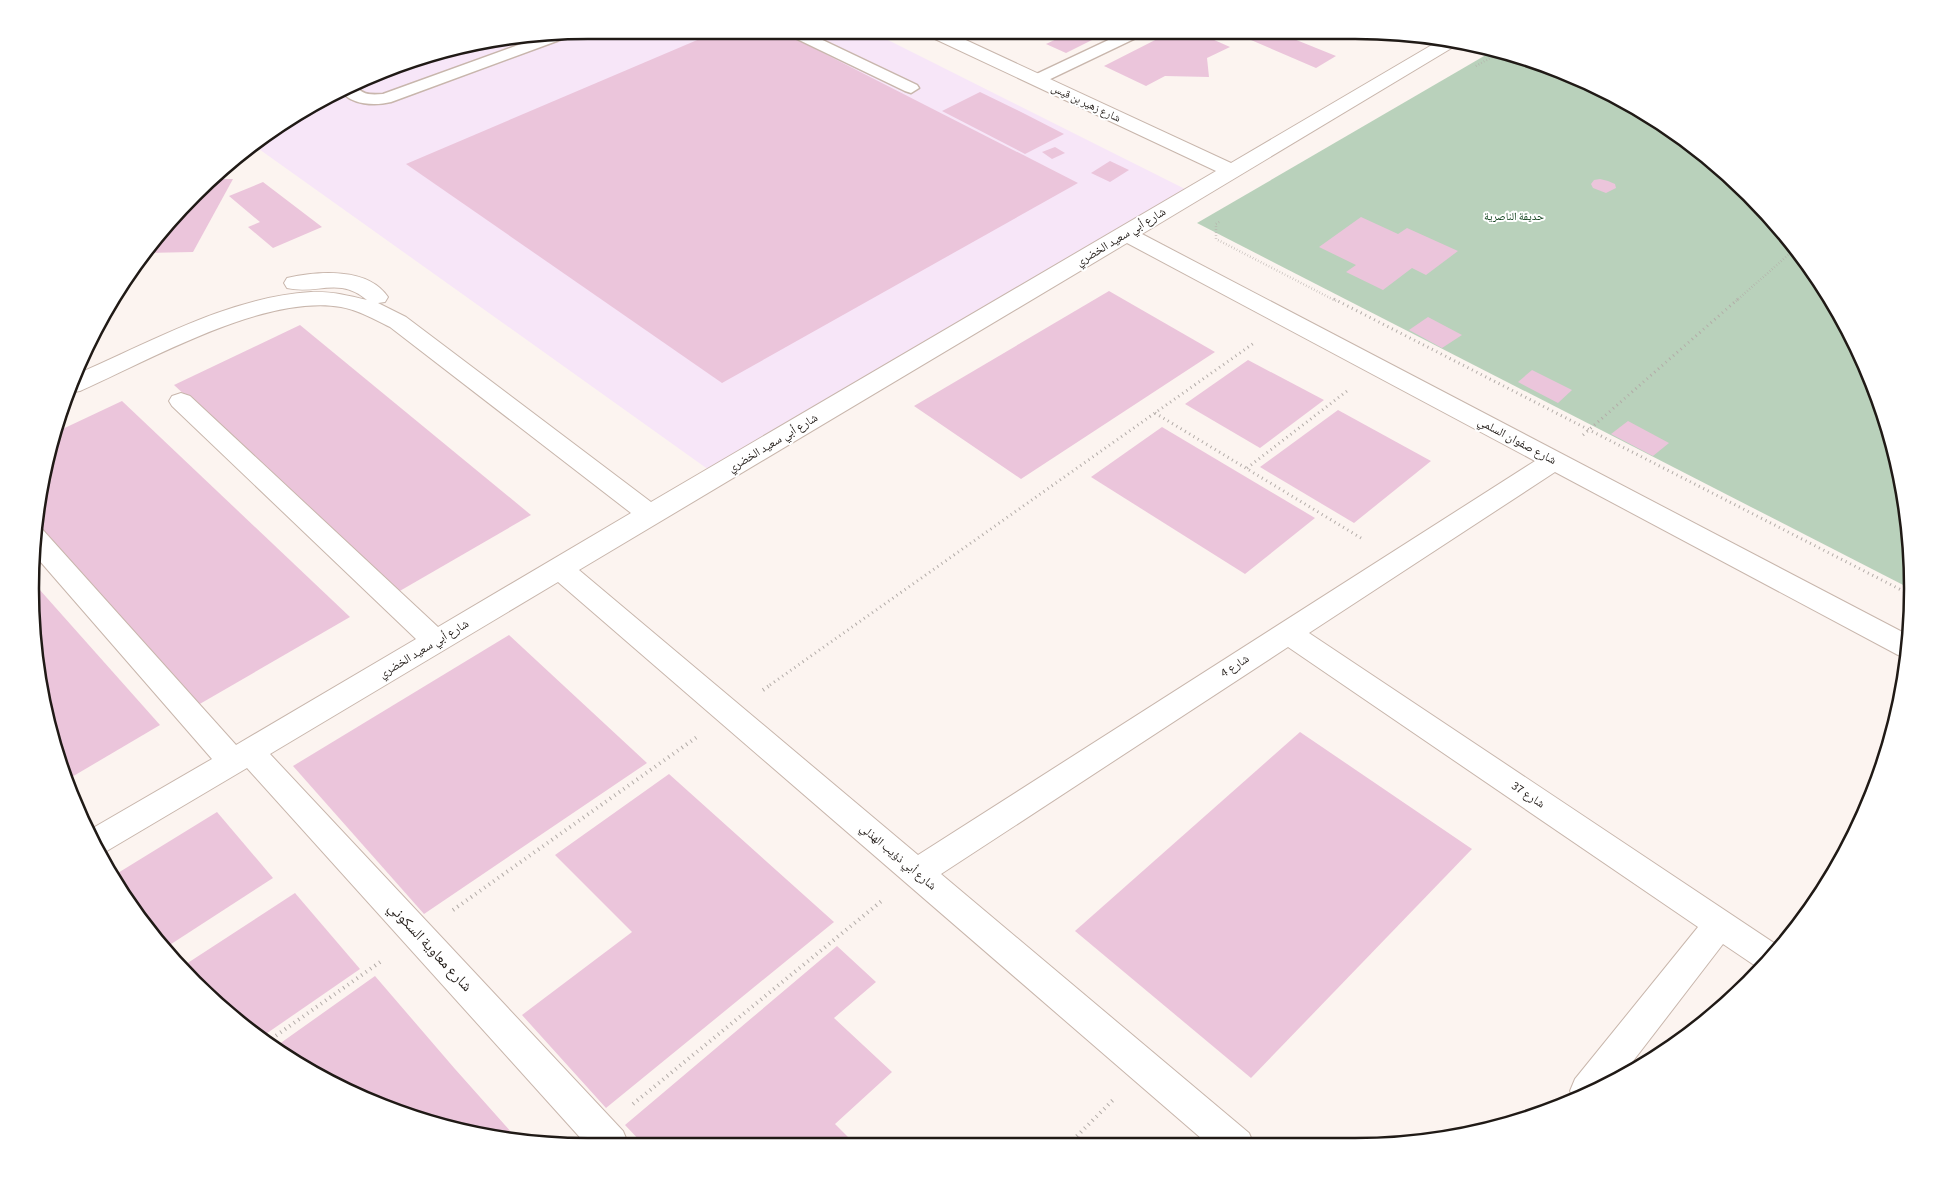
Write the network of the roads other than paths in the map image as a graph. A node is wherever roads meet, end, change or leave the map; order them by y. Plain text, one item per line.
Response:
1 (808, 39) edge
2 (949, 39) edge
3 (1123, 39) edge
4 (544, 41) edge
5 (1444, 46) edge
6 (1036, 80) junction
7 (911, 88) dead end
8 (351, 93) edge
9 (1232, 171) junction
10 (1126, 234) junction
11 (79, 382) edge
12 (181, 401) dead end
13 (1554, 461) junction
14 (651, 515) junction
15 (41, 542) edge
16 (560, 569) junction
17 (1287, 632) junction
18 (436, 642) junction
19 (1901, 644) edge
20 (242, 757) junction
21 (99, 840) edge
22 (916, 873) junction
23 (1719, 924) junction
24 (1765, 954) edge
25 (1594, 1084) edge
26 (605, 1137) edge
27 (1228, 1138) edge

1 - 7 lane
2 - 6 street, شارع زهير بن قيس
3 - 6 lane
4 - 8 lane
5 - 9 street, شارع أبي سعيد الخضري
6 - 9 street, شارع زهير بن قيس
9 - 10 street, شارع أبي سعيد الخضري
10 - 13 street, شارع صفوان السلمي
10 - 14 street, شارع أبي سعيد الخضري
11 - 14 street
12 - 18 street
13 - 17 street, شارع 4
13 - 19 street, شارع صفوان السلمي
14 - 16 street, شارع أبي سعيد الخضري
15 - 20 street, شارع معاوية السكوني
16 - 18 street, شارع أبي سعيد الخضري
16 - 22 street, شارع أبي ذؤيب الهذلي
17 - 22 street, شارع 4
17 - 23 street, شارع 37
18 - 20 street, شارع أبي سعيد الخضري
20 - 21 street, شارع أبي سعيد الخضري
20 - 26 street, شارع معاوية السكوني
22 - 27 street, شارع أبي ذؤيب الهذلي
23 - 24 street, شارع 37
23 - 25 street

